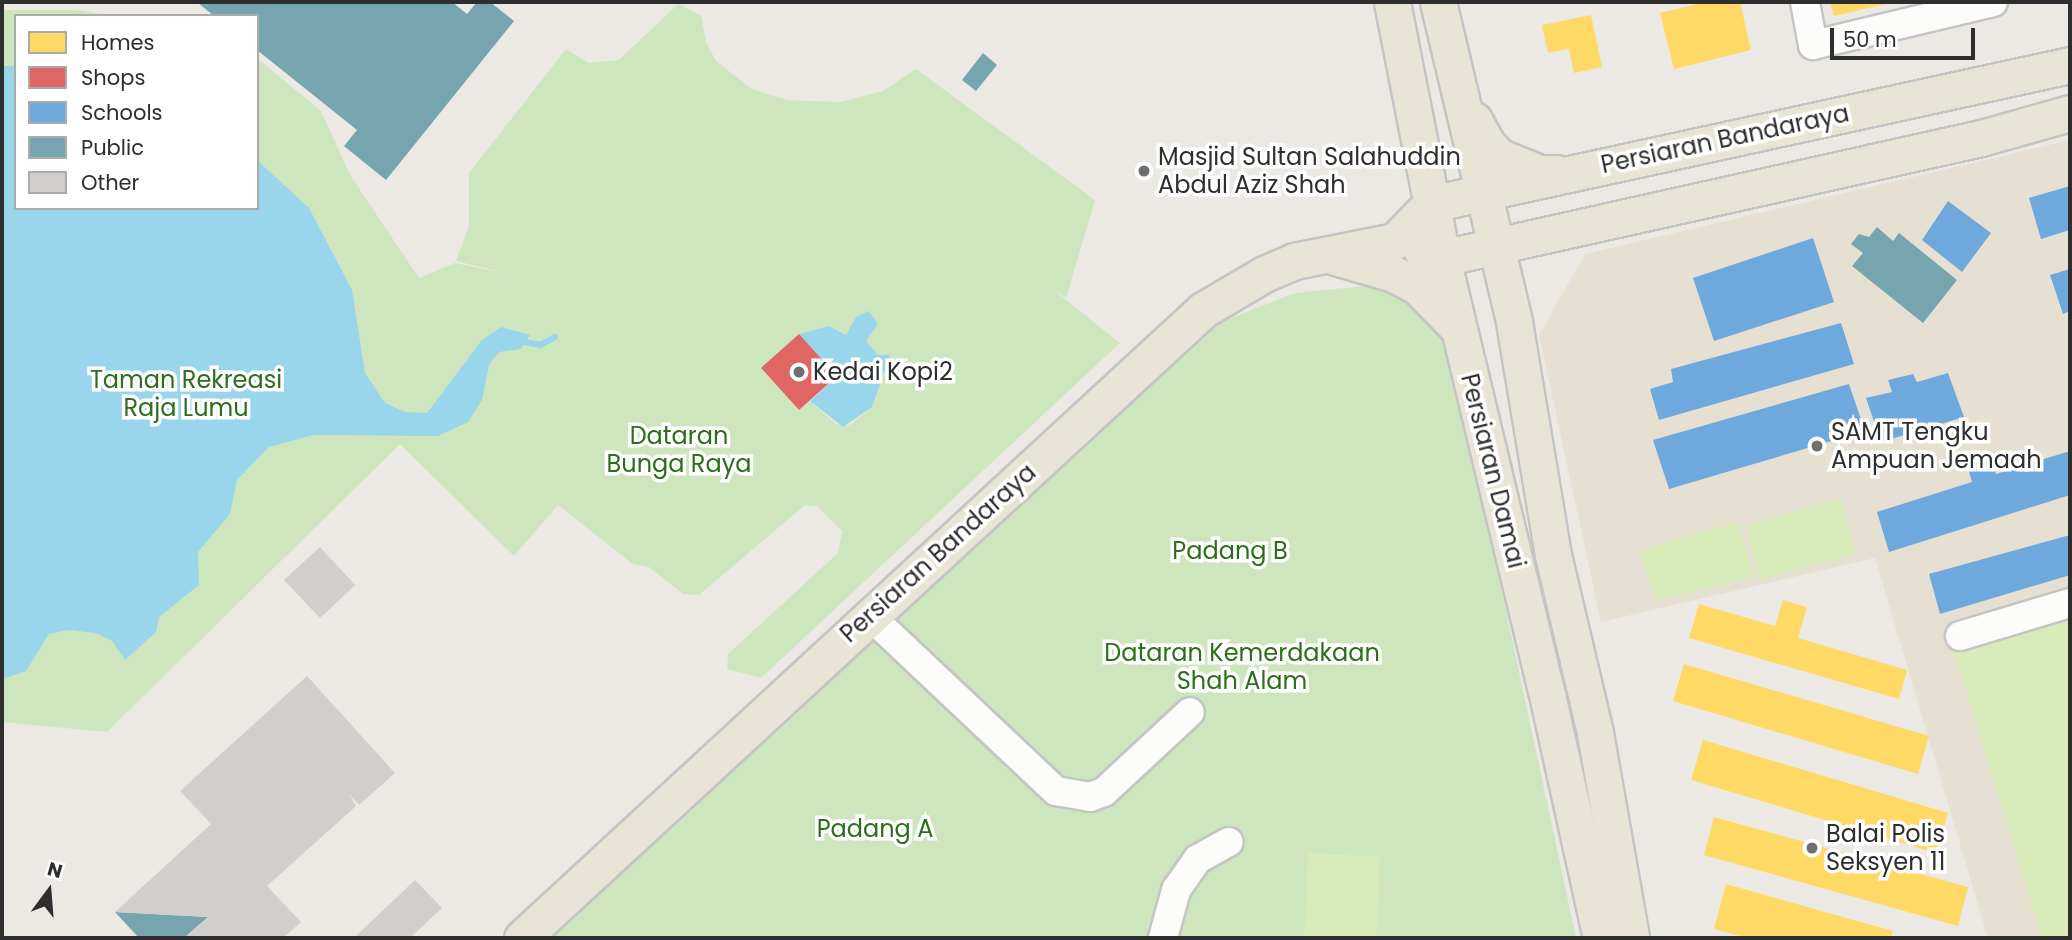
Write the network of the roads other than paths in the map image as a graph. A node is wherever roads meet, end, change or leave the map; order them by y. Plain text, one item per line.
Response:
1 (1392, 2) edge
2 (1438, 2) edge
3 (1805, 2) edge
4 (1993, 2) edge
5 (2070, 65) edge
6 (1462, 98) junction
7 (2070, 113) edge
8 (1418, 127) junction
9 (1566, 174) junction
10 (1485, 192) junction
11 (1432, 204) junction
12 (1583, 227) junction
13 (1395, 241) junction
14 (1496, 246) junction
15 (1332, 256) junction
16 (1442, 258) junction
17 (1514, 322) junction
18 (1458, 330) junction
19 (2070, 603) edge
20 (869, 615) junction
21 (1960, 636) dead end
22 (1190, 712) dead end
23 (1229, 842) dead end
24 (522, 938) edge
25 (1163, 938) edge
26 (1601, 938) edge
27 (1631, 938) edge

1 - 8 main road, Persiaran Damai
2 - 6 main road, Persiaran Damai
3 - 4 street
5 - 9 main road, Persiaran Bandaraya
6 - 9 main road
6 - 10 main road, Persiaran Damai
7 - 12 main road
8 - 11 main road, Persiaran Damai
8 - 15 main road
9 - 10 main road, Persiaran Bandaraya
10 - 11 main road, Persiaran Bandaraya
10 - 14 main road, Persiaran Damai
11 - 13 main road
11 - 16 main road, Persiaran Damai
12 - 14 main road
12 - 17 main road
13 - 15 main road, Persiaran Bandaraya
13 - 16 main road
14 - 16 main road
14 - 17 main road, Persiaran Damai
15 - 18 main road
15 - 20 main road, Persiaran Bandaraya
16 - 18 main road, Persiaran Damai
17 - 27 main road, Persiaran Damai
18 - 26 main road, Persiaran Damai
19 - 21 street
20 - 22 street
20 - 24 main road, Persiaran Bandaraya
23 - 25 street

